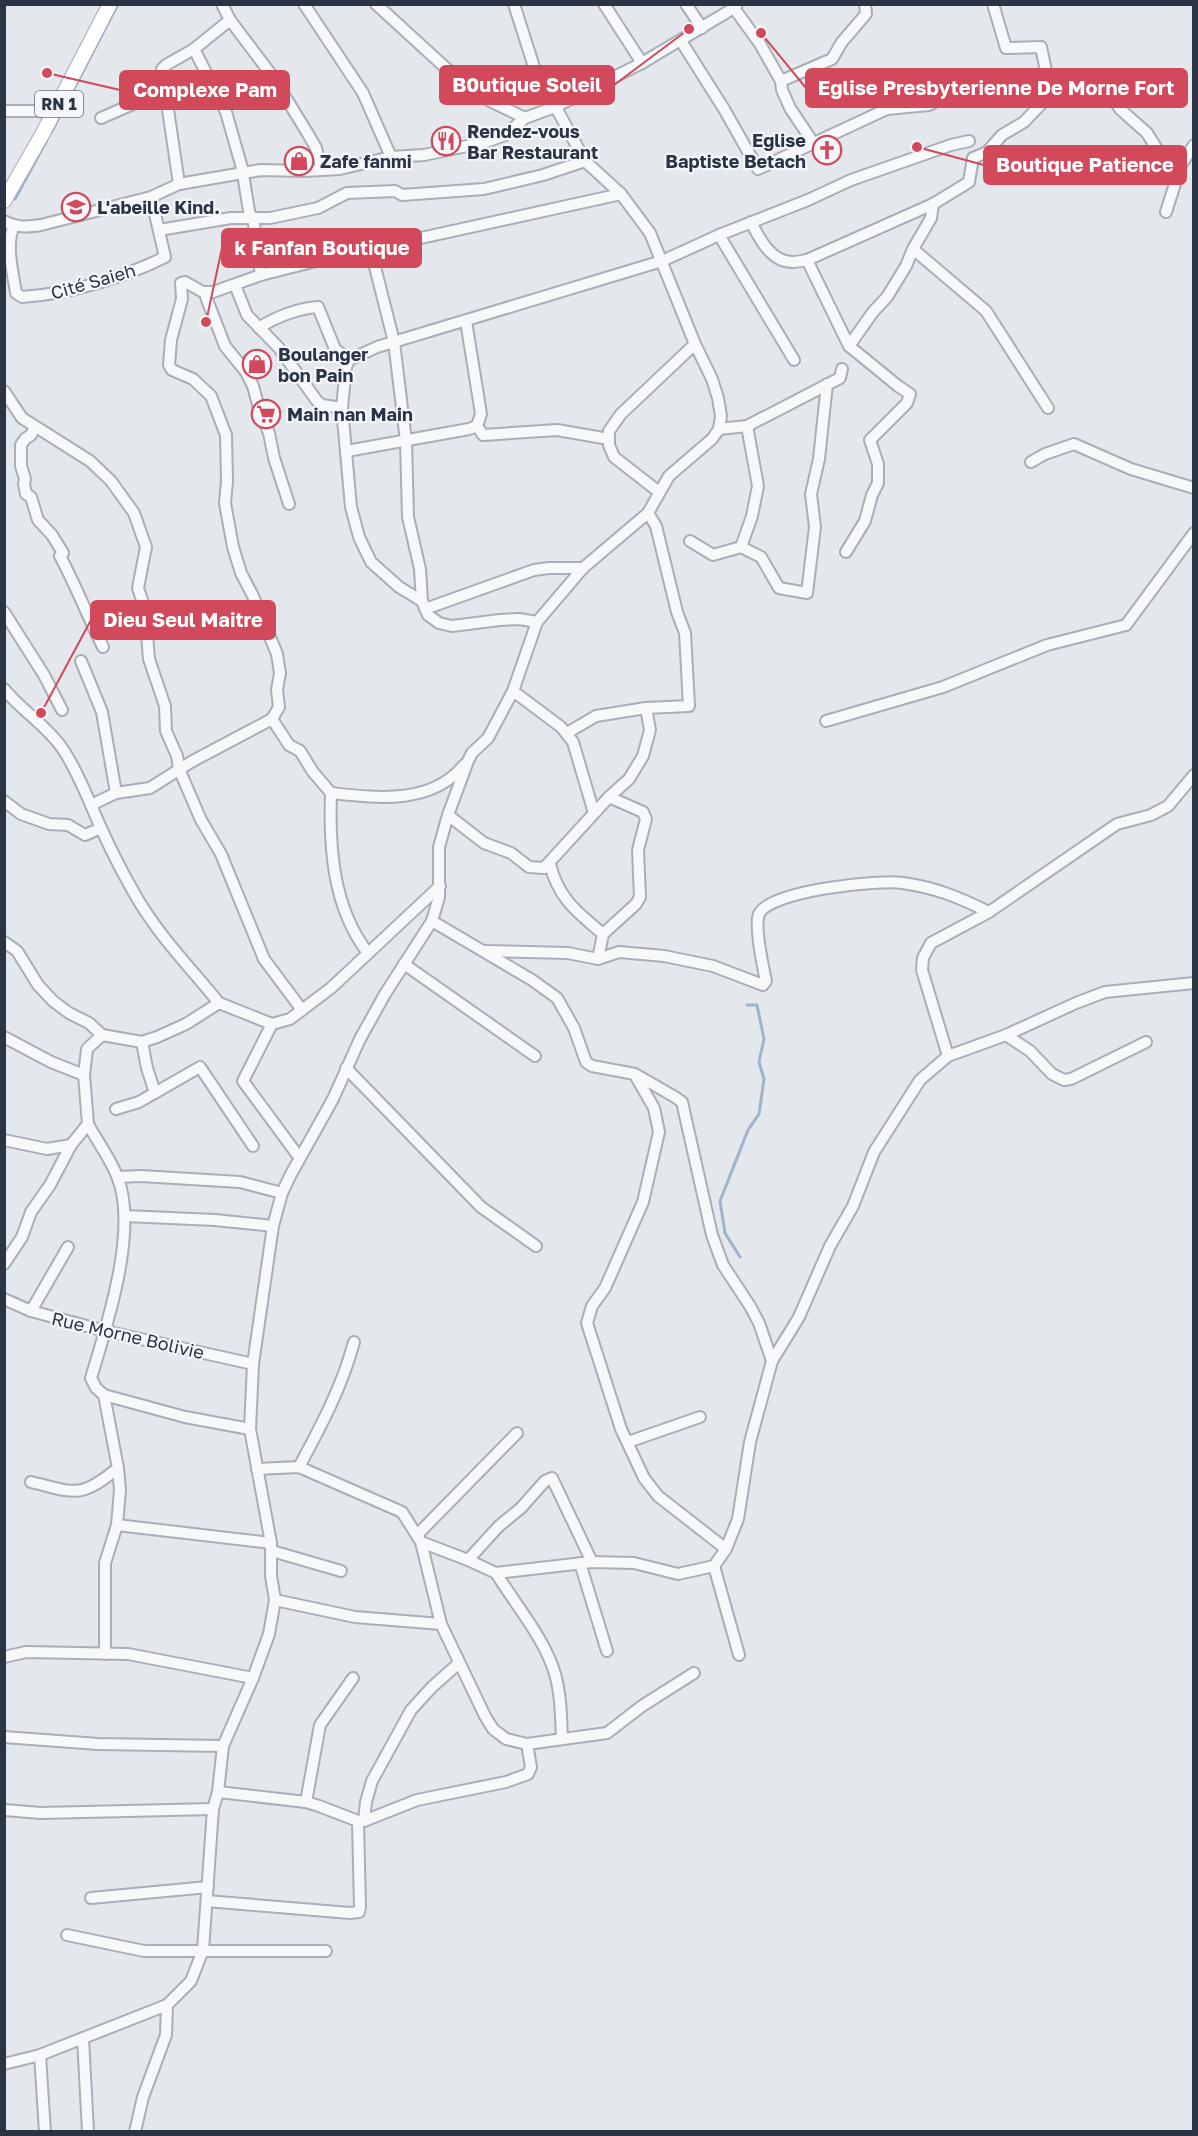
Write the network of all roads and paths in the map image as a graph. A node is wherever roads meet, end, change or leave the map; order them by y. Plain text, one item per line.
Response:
1 (111, 4) edge
2 (222, 4) edge
3 (304, 4) edge
4 (376, 4) edge
5 (514, 4) edge
6 (604, 4) edge
7 (686, 4) edge
8 (865, 4) edge
9 (993, 4) edge
10 (736, 7) edge
11 (230, 20) junction
12 (702, 28) junction
13 (681, 40) junction
14 (194, 49) junction
15 (642, 63) junction
16 (780, 81) junction
17 (973, 83) dead end
18 (165, 90) junction
19 (1050, 90) junction
20 (555, 107) junction
21 (4, 111) edge
22 (53, 115) junction
23 (101, 118) dead end
24 (525, 118) junction
25 (969, 141) dead end
26 (813, 144) junction
27 (1194, 145) edge
28 (391, 157) junction
29 (585, 161) junction
30 (322, 170) junction
31 (243, 173) junction
32 (1176, 180) junction
33 (179, 184) junction
34 (621, 194) junction
35 (150, 197) junction
36 (4, 201) edge
37 (933, 204) junction
38 (1166, 212) dead end
39 (251, 217) junction
40 (751, 222) junction
41 (9, 224) edge
42 (159, 230) junction
43 (719, 235) junction
44 (913, 249) junction
45 (371, 251) junction
46 (807, 260) junction
47 (662, 261) junction
48 (261, 275) junction
49 (235, 285) junction
50 (207, 292) junction
51 (466, 321) junction
52 (259, 328) junction
53 (394, 342) junction
54 (695, 344) junction
55 (849, 346) junction
56 (349, 360) junction
57 (794, 360) dead end
58 (842, 369) dead end
59 (827, 384) junction
60 (4, 391) edge
61 (342, 408) junction
62 (1048, 408) dead end
63 (477, 426) junction
64 (747, 426) junction
65 (35, 427) junction
66 (719, 429) junction
67 (609, 439) junction
68 (406, 441) junction
69 (346, 451) junction
70 (1031, 462) dead end
71 (1194, 488) edge
72 (659, 492) junction
73 (289, 504) dead end
74 (648, 513) junction
75 (1194, 533) edge
76 (690, 541) dead end
77 (741, 547) junction
78 (846, 552) dead end
79 (583, 568) junction
80 (424, 605) junction
81 (4, 612) edge
82 (537, 622) junction
83 (103, 647) dead end
84 (81, 662) dead end
85 (4, 689) edge
86 (513, 691) junction
87 (646, 708) junction
88 (62, 710) dead end
89 (272, 720) junction
90 (826, 721) dead end
91 (567, 733) junction
92 (468, 761) junction
93 (178, 769) junction
94 (1194, 775) edge
95 (331, 793) junction
96 (116, 794) junction
97 (609, 797) junction
98 (4, 801) edge
99 (91, 805) junction
100 (594, 813) junction
101 (448, 815) junction
102 (101, 828) junction
103 (550, 864) junction
104 (440, 886) junction
105 (989, 912) junction
106 (432, 921) junction
107 (603, 934) junction
108 (4, 942) edge
109 (484, 951) junction
110 (368, 953) junction
111 (598, 959) junction
112 (404, 964) junction
113 (1194, 983) edge
114 (219, 1003) junction
115 (302, 1010) junction
116 (272, 1024) junction
117 (102, 1035) junction
118 (1006, 1035) junction
119 (4, 1038) edge
120 (142, 1042) junction
121 (1146, 1042) dead end
122 (535, 1056) dead end
123 (948, 1056) junction
124 (346, 1068) junction
125 (635, 1074) junction
126 (84, 1075) junction
127 (155, 1093) junction
128 (116, 1108) dead end
129 (88, 1124) junction
130 (4, 1140) edge
131 (72, 1145) junction
132 (254, 1146) dead end
133 (299, 1157) junction
134 (118, 1177) junction
135 (282, 1193) junction
136 (125, 1216) junction
137 (273, 1226) junction
138 (536, 1246) dead end
139 (68, 1247) dead end
140 (4, 1264) edge
141 (4, 1299) edge
142 (32, 1311) junction
143 (105, 1331) junction
144 (354, 1342) dead end
145 (772, 1361) junction
146 (253, 1364) junction
147 (104, 1395) junction
148 (700, 1417) dead end
149 (250, 1429) junction
150 (517, 1433) dead end
151 (628, 1442) junction
152 (299, 1467) junction
153 (118, 1468) junction
154 (257, 1469) junction
155 (31, 1482) dead end
156 (117, 1525) junction
157 (419, 1538) junction
158 (271, 1547) junction
159 (726, 1549) junction
160 (468, 1560) junction
161 (592, 1562) junction
162 (580, 1563) junction
163 (714, 1566) junction
164 (341, 1571) dead end
165 (496, 1573) junction
166 (275, 1600) junction
167 (441, 1624) junction
168 (607, 1651) dead end
169 (105, 1654) junction
170 (739, 1655) dead end
171 (4, 1657) edge
172 (459, 1663) junction
173 (694, 1673) dead end
174 (253, 1678) junction
175 (353, 1678) dead end
176 (4, 1737) edge
177 (562, 1739) junction
178 (528, 1743) junction
179 (223, 1746) junction
180 (218, 1792) junction
181 (306, 1803) junction
182 (213, 1809) junction
183 (4, 1810) edge
184 (361, 1821) junction
185 (208, 1887) junction
186 (91, 1898) dead end
187 (207, 1901) junction
188 (67, 1935) dead end
189 (202, 1950) junction
190 (327, 1951) dead end
191 (167, 2005) junction
192 (83, 2038) junction
193 (40, 2055) junction
194 (4, 2064) edge
195 (45, 2132) edge
196 (88, 2132) edge
197 (135, 2132) edge

1 - 22 main road, RN 1
2 - 11 street
3 - 28 street
4 - 24 street
5 - 20 street
6 - 15 street
7 - 12 street
8 - 16 street
9 - 19 street
10 - 12 street
10 - 16 street
11 - 14 street
11 - 30 street
12 - 13 street
13 - 15 street
13 - 26 street
14 - 18 street
14 - 31 street
15 - 20 street
16 - 26 street
17 - 26 street
18 - 23 street
18 - 33 street
19 - 32 street
19 - 37 street
20 - 24 street
20 - 29 street
21 - 22 street
22 - 36 main road, RN 1
24 - 28 street
25 - 40 street
27 - 32 street
28 - 30 street
29 - 34 street
29 - 39 street
30 - 31 street
31 - 33 street
31 - 39 street
32 - 38 street
33 - 35 street
34 - 45 street
34 - 47 street
35 - 41 street
35 - 42 street
37 - 44 street
37 - 46 street
39 - 42 street
39 - 48 street
40 - 43 street
40 - 46 street
41 - 42 street, Cité Saieh
43 - 47 street
43 - 57 street
44 - 55 street
44 - 62 street
45 - 48 street
45 - 53 street
46 - 55 street
47 - 51 street
47 - 54 street
48 - 49 street
49 - 50 street
49 - 52 street
50 - 73 street
50 - 89 street
51 - 53 street
51 - 63 street
52 - 56 street
52 - 61 street
53 - 56 street
53 - 68 street
54 - 66 street
54 - 67 street
55 - 78 street
56 - 61 street
58 - 59 street
59 - 64 street
59 - 77 street
60 - 65 street
61 - 69 street
63 - 67 street
63 - 68 street
64 - 66 street
64 - 77 street
65 - 83 street
65 - 93 street
66 - 72 street
67 - 72 street
68 - 69 street
68 - 80 street
69 - 80 street
70 - 71 street
72 - 74 street
74 - 79 street
74 - 87 street
75 - 90 street
76 - 77 street
79 - 80 street
79 - 82 street
80 - 82 street
81 - 88 street
82 - 86 street
84 - 96 street
85 - 99 street
86 - 91 street
86 - 92 street
87 - 91 street
87 - 97 street
89 - 93 street
89 - 95 street
91 - 100 street
92 - 95 street
92 - 101 street
93 - 96 street
93 - 115 street
94 - 105 street
95 - 110 street
96 - 99 street
97 - 100 street
97 - 107 street
98 - 102 street
99 - 102 street
100 - 103 street
101 - 103 street
101 - 104 street
102 - 114 street
103 - 107 street
104 - 106 street
104 - 110 street
105 - 111 street
105 - 123 street
106 - 109 street
106 - 112 street
107 - 111 street
108 - 117 street
109 - 111 street
109 - 125 street
110 - 115 street
112 - 122 street
112 - 124 street
113 - 118 street
114 - 116 street
114 - 120 street
115 - 116 street
116 - 133 street
117 - 120 street
117 - 126 street
118 - 121 street
118 - 123 street
119 - 126 street
120 - 127 street
123 - 145 street
124 - 133 street
124 - 138 street
125 - 145 street
125 - 151 street
126 - 129 street
127 - 128 street
127 - 132 street
129 - 131 street
129 - 134 street
130 - 131 street
131 - 140 street
133 - 135 street
134 - 135 street
134 - 136 street
135 - 137 street
136 - 137 street
136 - 143 street
137 - 146 street
139 - 142 street
141 - 142 street, Rue Morne Bolivie
142 - 143 street, Rue Morne Bolivie
143 - 146 street, Rue Morne Bolivie
143 - 147 street
144 - 152 street
145 - 159 street
146 - 149 street
147 - 149 street
147 - 153 street
148 - 151 street
149 - 154 street
150 - 157 street
151 - 159 street
152 - 154 street
152 - 157 street
153 - 155 street
153 - 156 street
154 - 158 street
156 - 158 street
156 - 169 street
157 - 160 street
157 - 167 street
158 - 164 street
158 - 166 street
159 - 163 street
160 - 161 street
160 - 165 street
161 - 162 street
161 - 163 street
162 - 165 street
162 - 168 street
163 - 170 street
165 - 177 street
166 - 167 street
166 - 174 street
167 - 172 street
169 - 171 street
169 - 174 street
172 - 178 street
172 - 184 street
173 - 177 street
174 - 179 street
175 - 181 street
176 - 179 street
177 - 178 street
178 - 184 street
179 - 180 street
180 - 181 street
180 - 182 street
181 - 184 street
182 - 183 street
182 - 185 street
184 - 187 street
185 - 186 street
185 - 187 street
187 - 189 street
188 - 189 street
189 - 190 street
189 - 191 street
191 - 192 street
191 - 197 street
192 - 193 street
192 - 196 street
193 - 194 street
193 - 195 street

